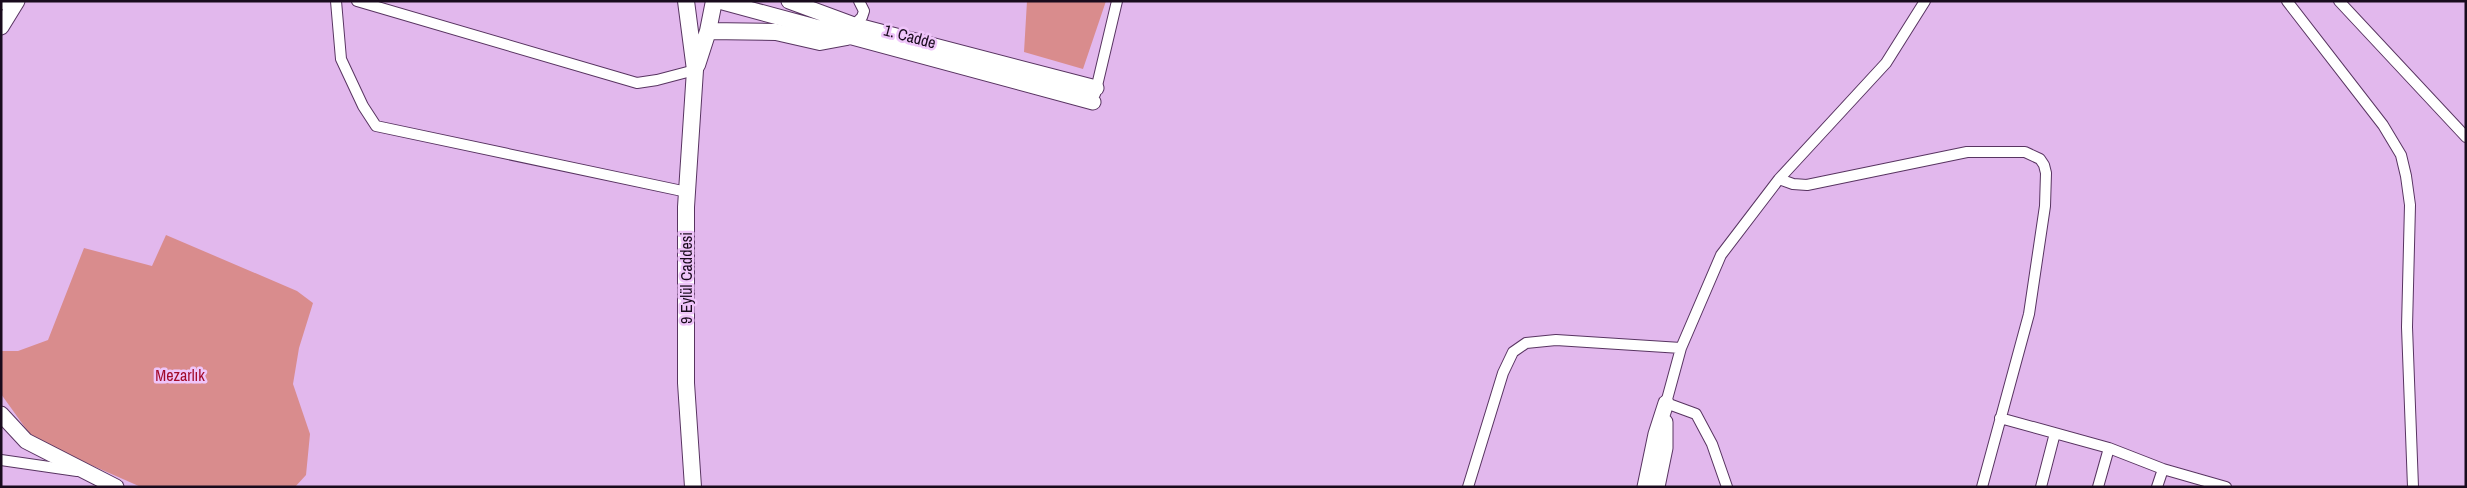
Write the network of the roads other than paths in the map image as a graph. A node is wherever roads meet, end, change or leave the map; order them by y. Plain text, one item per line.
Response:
1 (16, 1) edge
2 (336, 1) edge
3 (357, 1) edge
4 (686, 1) edge
5 (714, 1) edge
6 (719, 1) edge
7 (789, 1) edge
8 (859, 1) edge
9 (1117, 1) edge
10 (1925, 1) edge
11 (2288, 1) edge
12 (2339, 1) edge
13 (1, 27) edge
14 (708, 31) junction
15 (851, 31) junction
16 (695, 70) junction
17 (1095, 95) joint
18 (2466, 137) edge
19 (1779, 179) junction
20 (687, 192) junction
21 (1681, 348) junction
22 (1666, 403) junction
23 (1, 414) edge
24 (2000, 418) junction
25 (2055, 433) junction
26 (2109, 448) junction
27 (1, 460) edge
28 (2163, 469) junction
29 (86, 473) junction
30 (2208, 485) edge
31 (116, 487) edge
32 (693, 487) edge
33 (1468, 487) edge
34 (1645, 487) edge
35 (1657, 487) edge
36 (1727, 487) edge
37 (1982, 487) edge
38 (2041, 487) edge
39 (2098, 487) edge
40 (2157, 487) edge
41 (2226, 487) edge
42 (2413, 487) edge

1 - 13 street
2 - 20 street
3 - 16 street
4 - 16 main road, 9 Eylül Caddesi
5 - 14 main road, 9 Eylül Caddesi
6 - 15 street, 1. Cadde
7 - 15 street, 1. Cadde
8 - 15 street
9 - 17 street
10 - 19 street
11 - 42 street
12 - 18 street
14 - 15 main road
14 - 16 main road, 9 Eylül Caddesi
15 - 17 street, 1. Cadde
16 - 20 main road, 9 Eylül Caddesi
19 - 21 street
19 - 24 street
20 - 32 main road, 9 Eylül Caddesi
21 - 22 street
21 - 33 street
22 - 34 street
22 - 35 street
22 - 36 street
23 - 29 street
24 - 25 street
24 - 37 street
25 - 26 street
25 - 38 street
26 - 28 street
26 - 39 street
27 - 29 street
28 - 30 street
28 - 40 street
29 - 31 street
30 - 41 street

